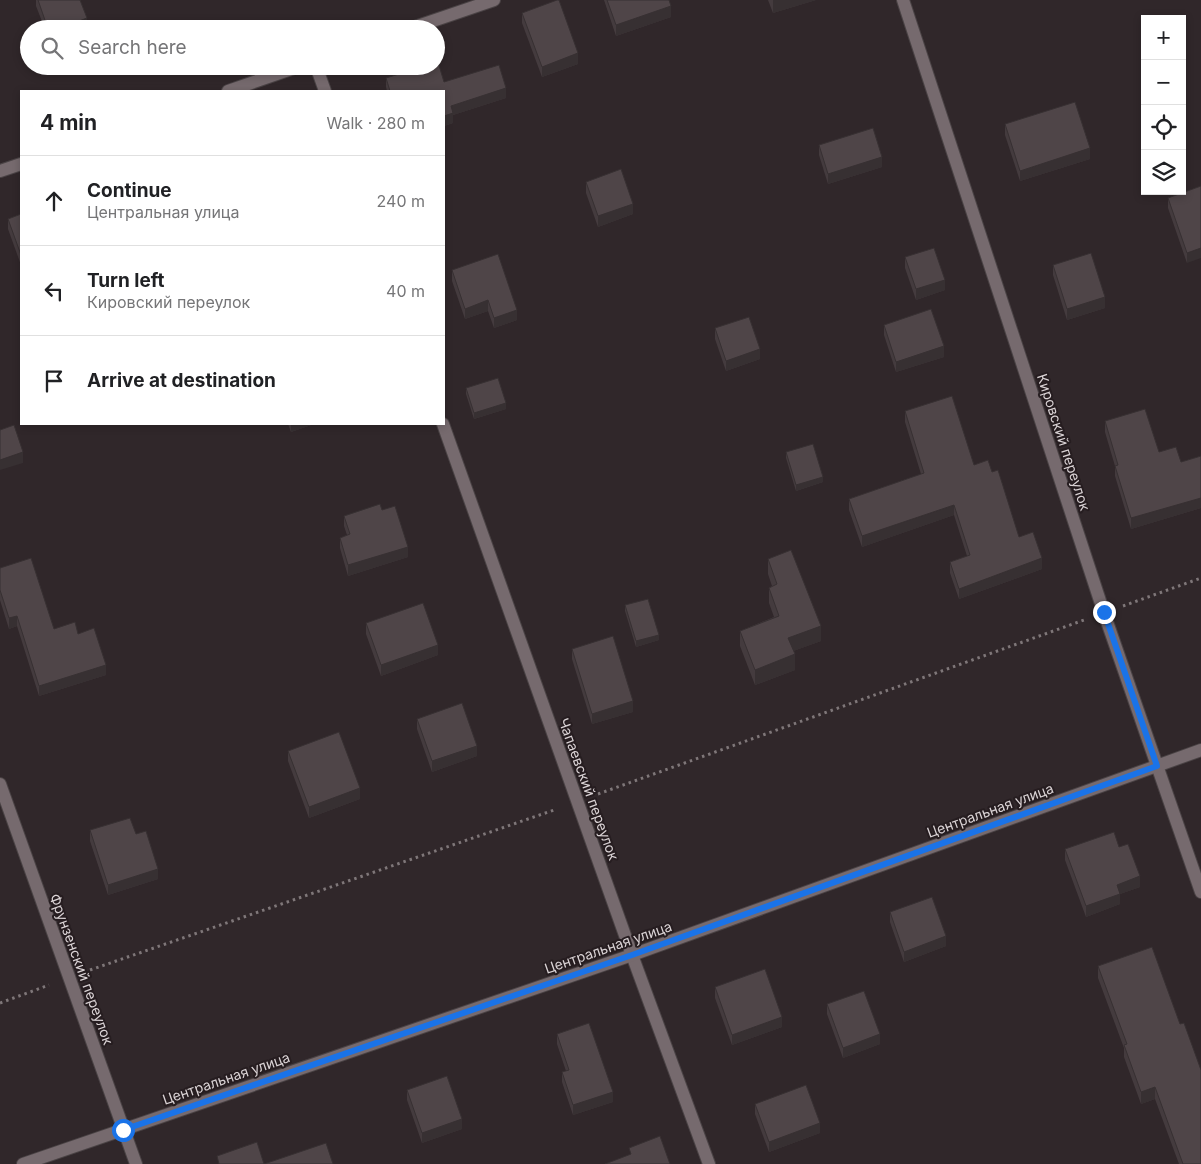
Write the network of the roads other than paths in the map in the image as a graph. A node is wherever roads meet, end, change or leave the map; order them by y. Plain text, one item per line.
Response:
1 (494, 0) edge
2 (903, 0) edge
3 (435, 20) edge
4 (274, 75) edge
5 (319, 75) edge
6 (231, 90) edge
7 (325, 90) edge
8 (20, 164) edge
9 (0, 171) edge
10 (443, 425) edge
11 (1201, 750) edge
12 (1157, 766) junction
13 (0, 784) edge
14 (1201, 892) edge
15 (632, 955) junction
16 (123, 1130) junction
17 (23, 1164) edge
18 (136, 1164) edge
19 (709, 1164) edge

1 - 3 street
2 - 12 street, Кировский переулок
4 - 6 street
5 - 7 street
8 - 9 street
10 - 15 street, Чапаевский переулок
11 - 12 street, Центральная улица
12 - 14 street, Кировский переулок
12 - 15 street, Центральная улица
13 - 16 street, Фрунзенский переулок
15 - 16 street, Центральная улица
15 - 19 street, Чапаевский переулок
16 - 17 street, Центральная улица
16 - 18 street, Фрунзенский переулок

